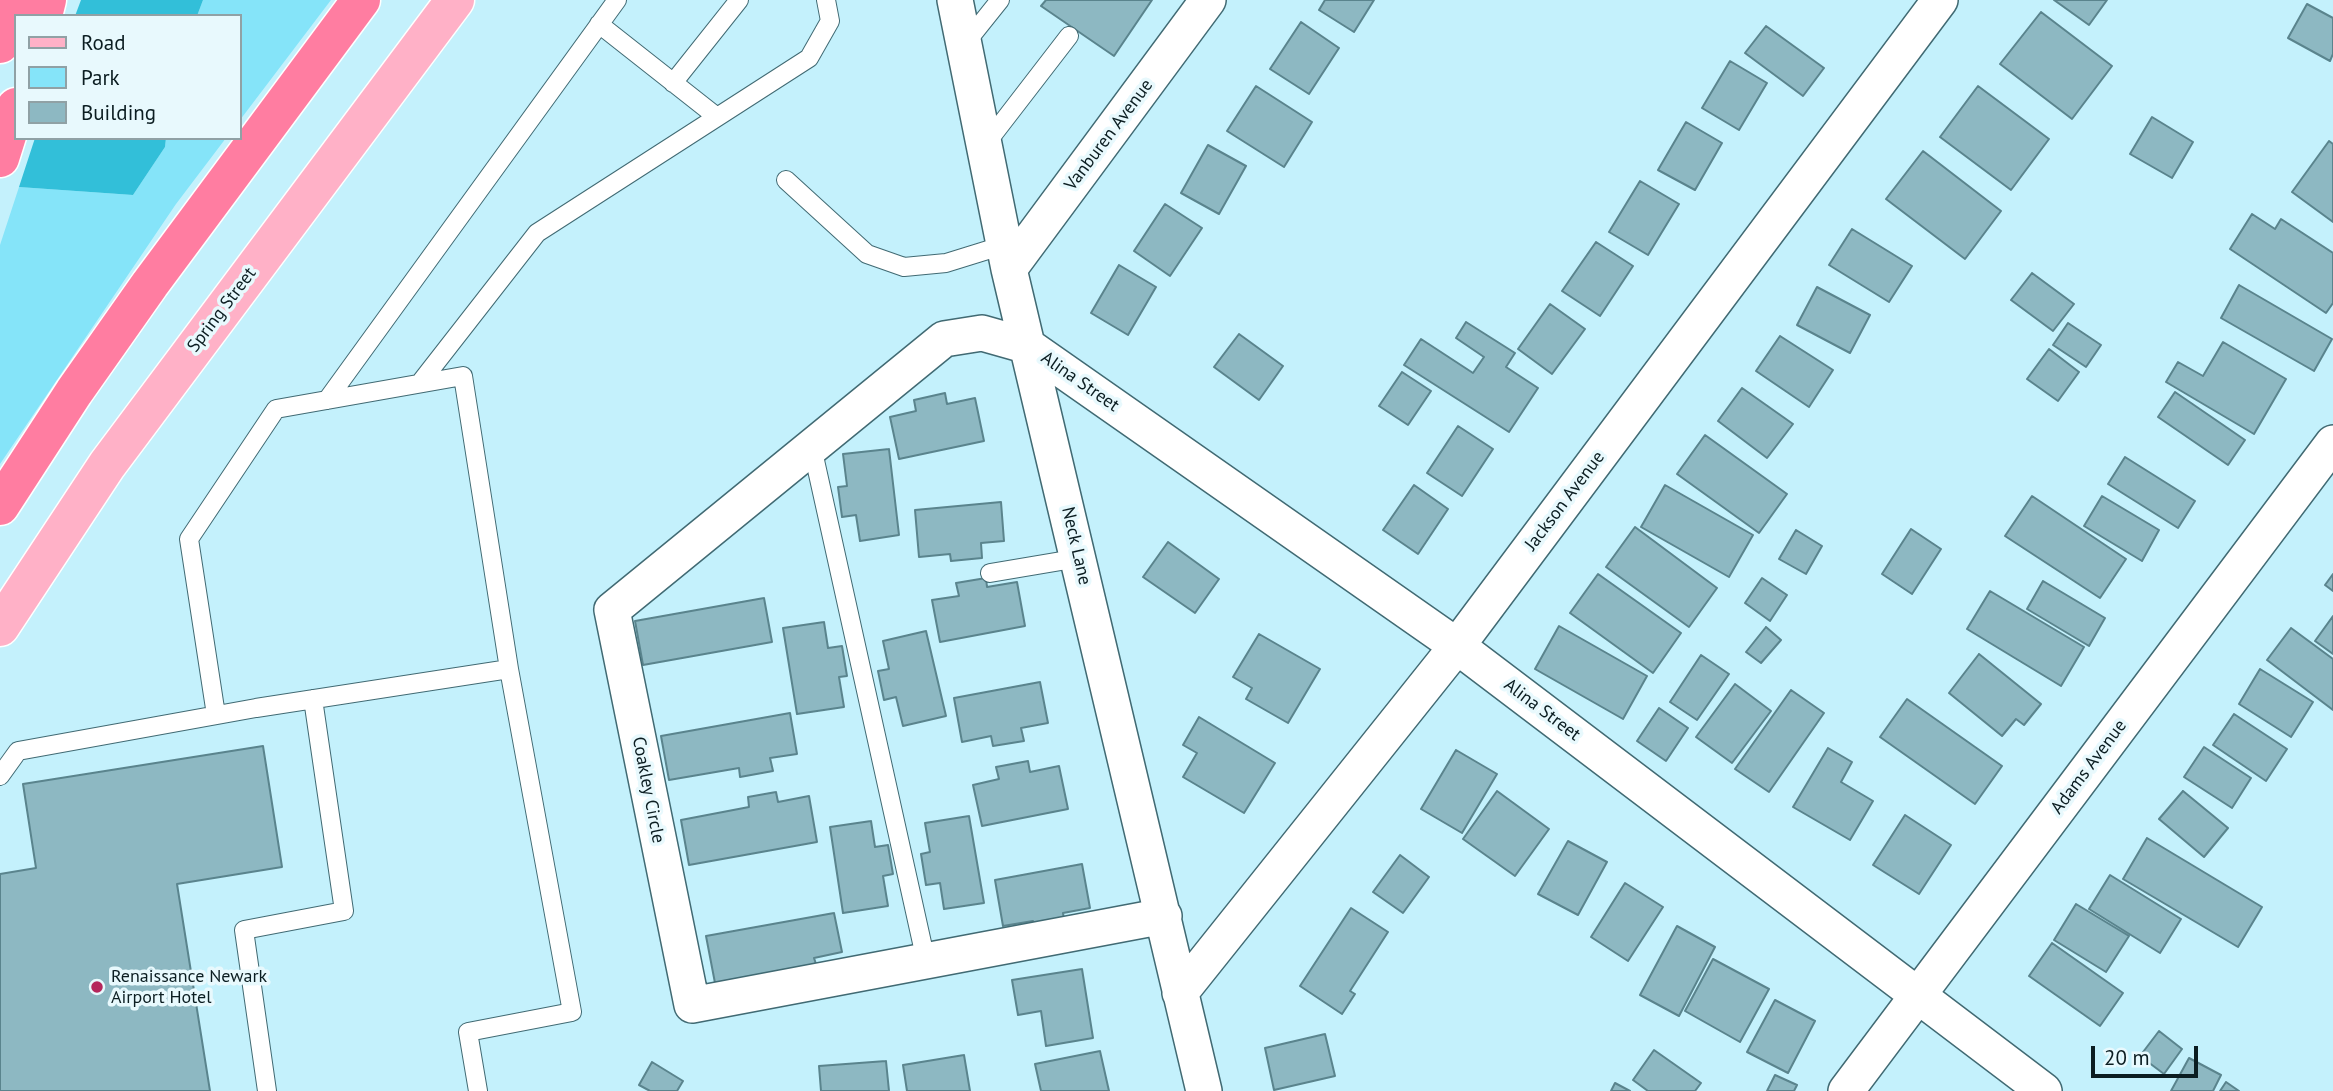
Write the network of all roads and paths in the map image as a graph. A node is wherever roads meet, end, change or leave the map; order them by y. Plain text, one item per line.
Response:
1 (18, 0) edge
2 (361, 0) edge
3 (455, 0) edge
4 (617, 0) edge
5 (739, 0) edge
6 (826, 0) edge
7 (955, 0) edge
8 (1000, 0) edge
9 (1208, 0) edge
10 (1940, 0) edge
11 (599, 24) junction
12 (1069, 36) dead end
13 (0, 44) edge
14 (964, 45) junction
15 (673, 83) junction
16 (14, 113) edge
17 (717, 117) junction
18 (985, 145) junction
19 (0, 158) edge
20 (786, 180) dead end
21 (1007, 257) junction
22 (1028, 346) junction
23 (420, 383) junction
24 (327, 400) junction
25 (2333, 443) edge
26 (812, 447) junction
27 (0, 506) edge
28 (1079, 558) junction
29 (990, 573) dead end
30 (0, 627) edge
31 (1457, 646) junction
32 (509, 669) junction
33 (313, 699) junction
34 (216, 715) junction
35 (0, 776) edge
36 (1164, 916) junction
37 (926, 961) junction
38 (1180, 993) junction
39 (1918, 996) junction
40 (267, 1091) edge
41 (478, 1091) edge
42 (1204, 1091) edge
43 (1846, 1091) edge
44 (2043, 1091) edge

1 - 13 highway
2 - 27 highway
3 - 30 main road, Spring Street
4 - 11 lane
5 - 15 lane
6 - 17 lane
7 - 14 street, Neck Lane
8 - 14 lane
9 - 21 street, Vanburen Avenue
10 - 31 street, Jackson Avenue
11 - 15 lane
11 - 24 lane
12 - 18 lane
14 - 18 street, Neck Lane
15 - 17 lane
16 - 19 highway
17 - 23 lane
18 - 21 street, Neck Lane
20 - 21 lane
21 - 22 street, Neck Lane
22 - 26 street, Coakley Circle
22 - 28 street, Neck Lane
22 - 31 street, Alina Street
23 - 24 lane
23 - 32 lane
24 - 34 lane
25 - 39 street, Adams Avenue
26 - 37 lane
26 - 37 street, Coakley Circle
28 - 29 lane
28 - 36 street, Neck Lane
31 - 38 street, Jackson Avenue
31 - 39 street, Alina Street
32 - 33 lane
32 - 41 lane
33 - 34 lane
33 - 40 lane
34 - 35 lane
36 - 37 street, Coakley Circle
36 - 38 street, Neck Lane
38 - 42 street, Neck Lane
39 - 43 street, Adams Avenue
39 - 44 street, Alina Street

